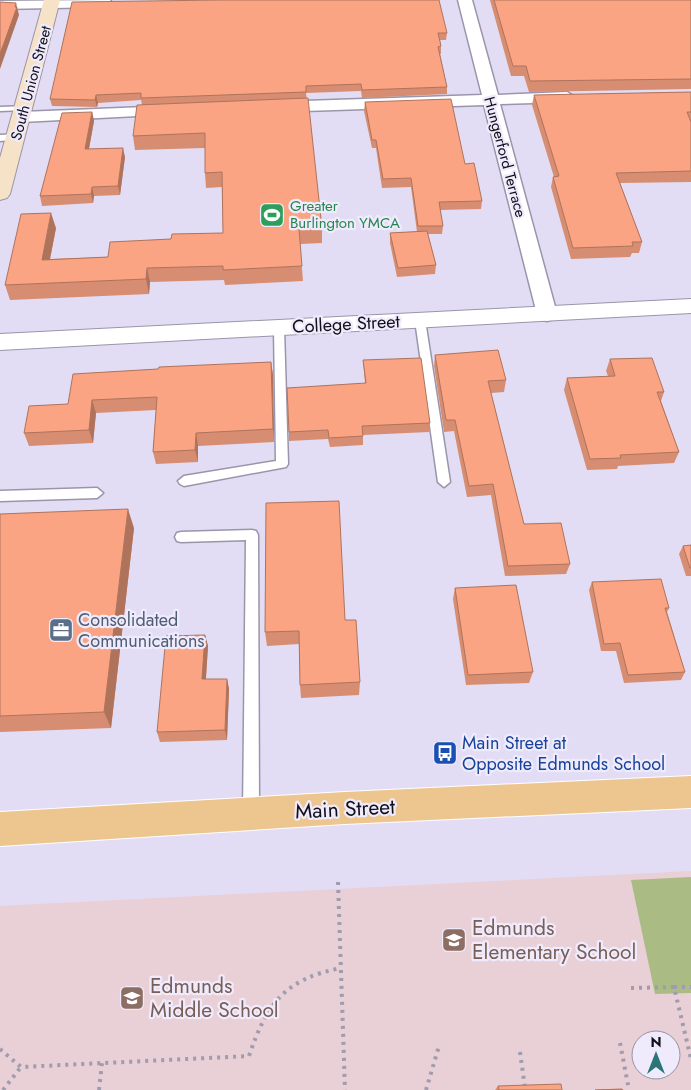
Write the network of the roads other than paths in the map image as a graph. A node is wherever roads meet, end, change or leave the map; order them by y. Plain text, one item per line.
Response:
1 (465, 0) edge
2 (52, 2) edge
3 (121, 3) edge
4 (0, 5) edge
5 (585, 97) edge
6 (490, 99) junction
7 (257, 108) edge
8 (0, 109) edge
9 (188, 110) edge
10 (24, 113) junction
11 (8, 138) edge
12 (3, 177) edge
13 (0, 194) edge
14 (691, 306) edge
15 (547, 314) junction
16 (420, 320) junction
17 (279, 328) junction
18 (0, 342) edge
19 (184, 481) dead end
20 (444, 482) dead end
21 (97, 493) dead end
22 (0, 496) edge
23 (181, 537) dead end
24 (691, 792) edge
25 (251, 814) junction
26 (0, 829) edge

1 - 6 street, Hungerford Terrace
2 - 3 street
2 - 4 street
2 - 10 main road, South Union Street
5 - 6 street
6 - 7 street
6 - 15 street, Hungerford Terrace
8 - 10 lane
9 - 10 street
10 - 11 main road, South Union Street
11 - 12 main road, South Union Street
12 - 13 main road, South Union Street
14 - 15 street, College Street
15 - 16 street, College Street
16 - 17 street, College Street
16 - 20 lane
17 - 18 street, College Street
17 - 19 lane
21 - 22 lane
23 - 25 lane
24 - 25 main road, Main Street
25 - 26 main road, Main Street

